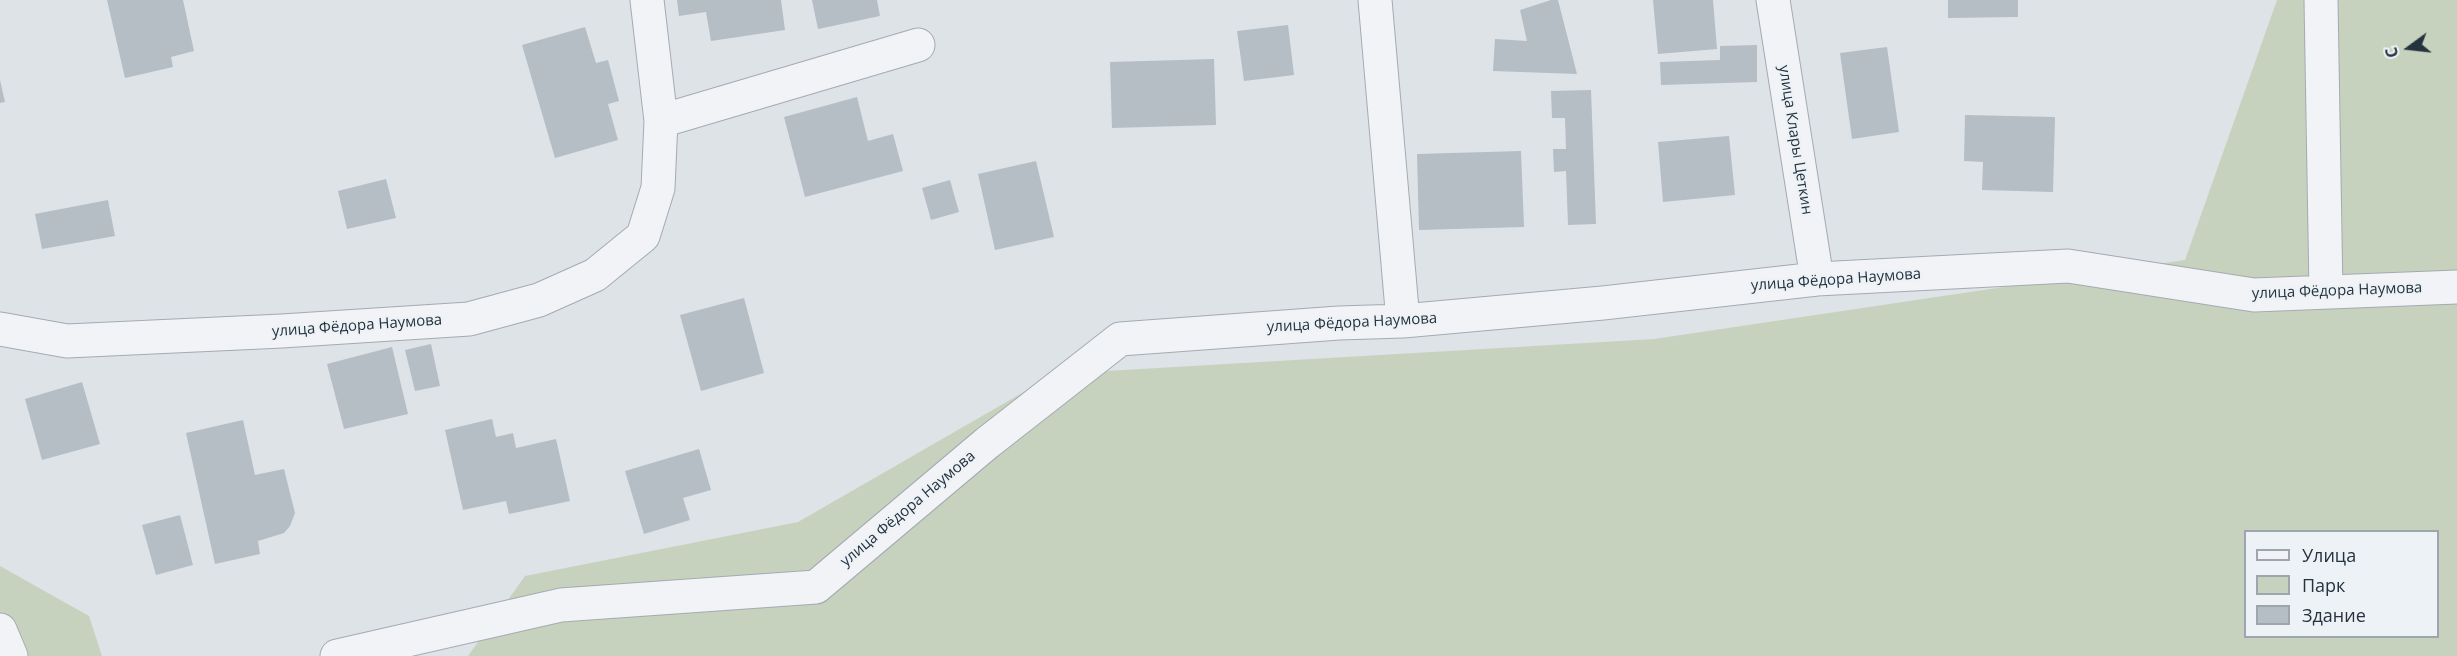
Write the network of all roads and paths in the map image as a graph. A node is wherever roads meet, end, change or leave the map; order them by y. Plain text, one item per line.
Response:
1 (647, 0) edge
2 (1375, 0) edge
3 (1773, 0) edge
4 (2321, 0) edge
5 (918, 45) dead end
6 (661, 121) junction
7 (1817, 279) junction
8 (2457, 287) edge
9 (2326, 292) junction
10 (1403, 321) junction
11 (0, 329) edge
12 (0, 630) edge
13 (11, 656) edge
14 (337, 656) edge

1 - 6 street, улица Фёдора Наумова
2 - 10 street
3 - 7 street, улица Клары Цеткин
4 - 9 street
5 - 6 street
6 - 11 street, улица Фёдора Наумова
7 - 9 street, улица Фёдора Наумова
7 - 10 street, улица Фёдора Наумова
8 - 9 street, улица Фёдора Наумова
10 - 14 street, улица Фёдора Наумова
12 - 13 street

